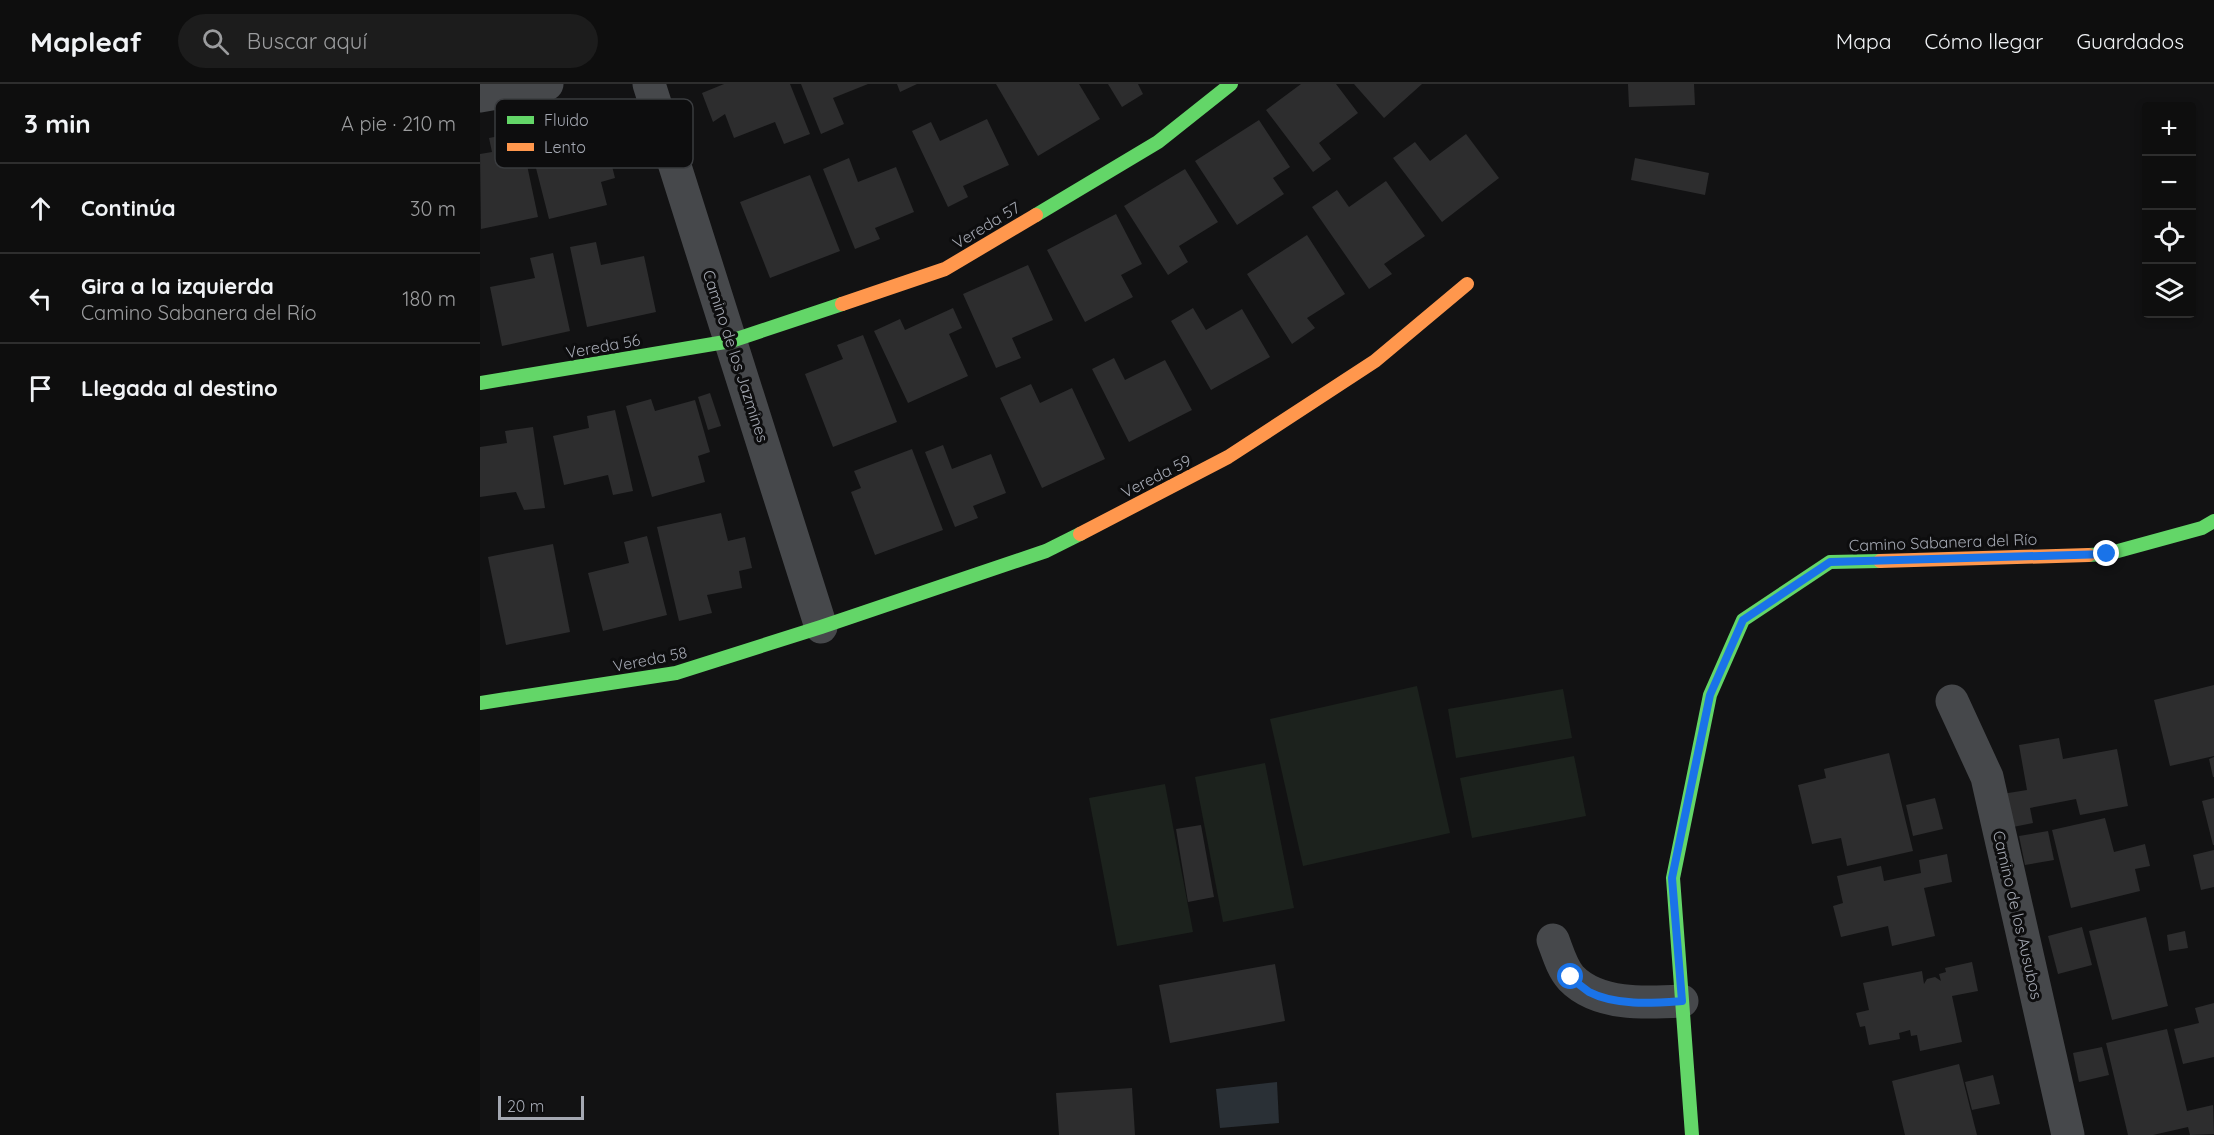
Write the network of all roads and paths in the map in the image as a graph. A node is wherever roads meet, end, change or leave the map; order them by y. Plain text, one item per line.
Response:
1 (547, 84) edge
2 (649, 84) edge
3 (1231, 84) edge
4 (480, 96) edge
5 (654, 99) edge
6 (676, 168) edge
7 (1467, 284) dead end
8 (731, 341) junction
9 (480, 383) edge
10 (2214, 521) edge
11 (822, 627) junction
12 (1952, 701) dead end
13 (480, 703) edge
14 (1553, 940) dead end
15 (1682, 1001) junction
16 (1692, 1135) edge
17 (2068, 1135) edge

1 - 4 street
2 - 5 street, Camino de los Jazmines
3 - 8 street, Vereda 57
6 - 8 street, Camino de los Jazmines
7 - 11 street, Vereda 59
8 - 9 street, Vereda 56
8 - 11 street, Camino de los Jazmines
10 - 15 street, Camino Sabanera del Río
11 - 13 street, Vereda 58
12 - 17 street, Camino de los Ausubos
14 - 15 street
15 - 16 street, Camino Sabanera del Río

